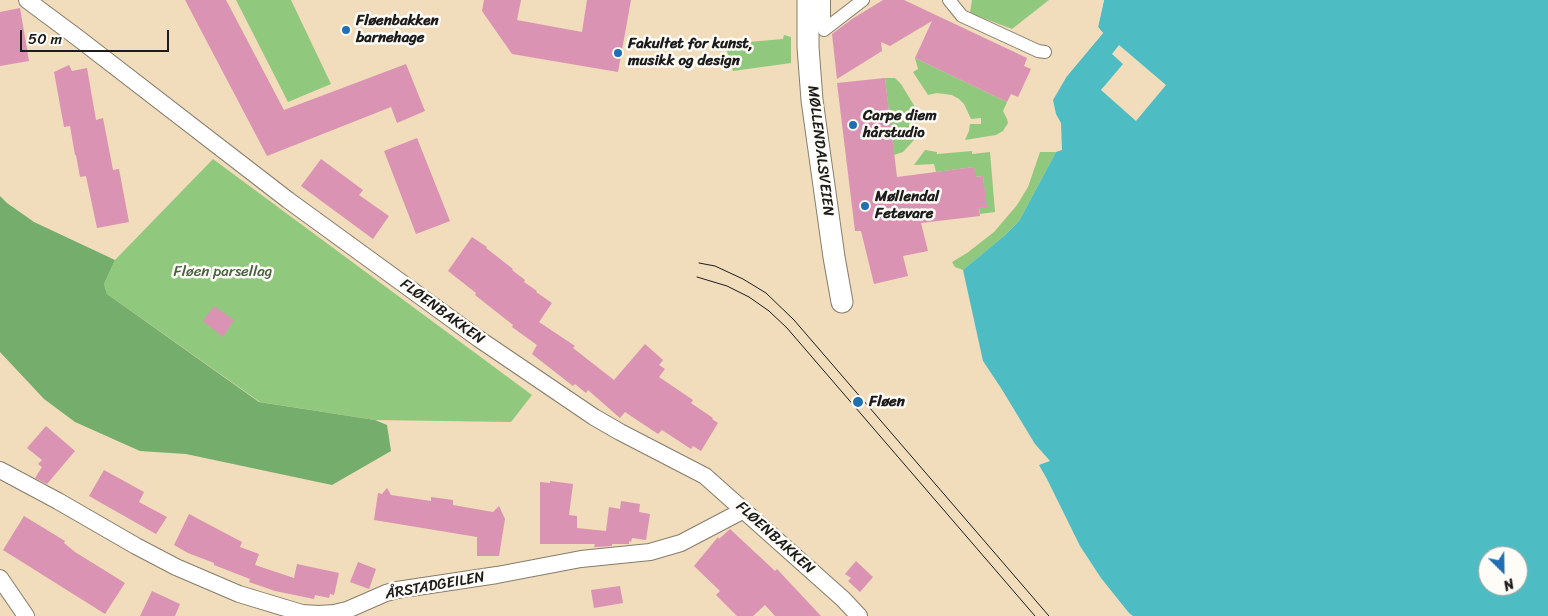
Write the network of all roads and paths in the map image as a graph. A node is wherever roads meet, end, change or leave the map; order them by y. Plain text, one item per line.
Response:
1 (27, 0) edge
2 (808, 0) edge
3 (824, 0) edge
4 (863, 0) edge
5 (949, 0) edge
6 (1045, 52) dead end
7 (842, 302) dead end
8 (0, 470) edge
9 (744, 510) junction
10 (0, 578) edge
11 (26, 616) edge
12 (859, 616) edge

1 - 9 street, FLØENBAKKEN
2 - 7 street, MØLLENDALSVEIEN
3 - 4 street
5 - 6 street
8 - 9 street, ÅRSTADGEILEN
9 - 12 street, FLØENBAKKEN
10 - 11 street

